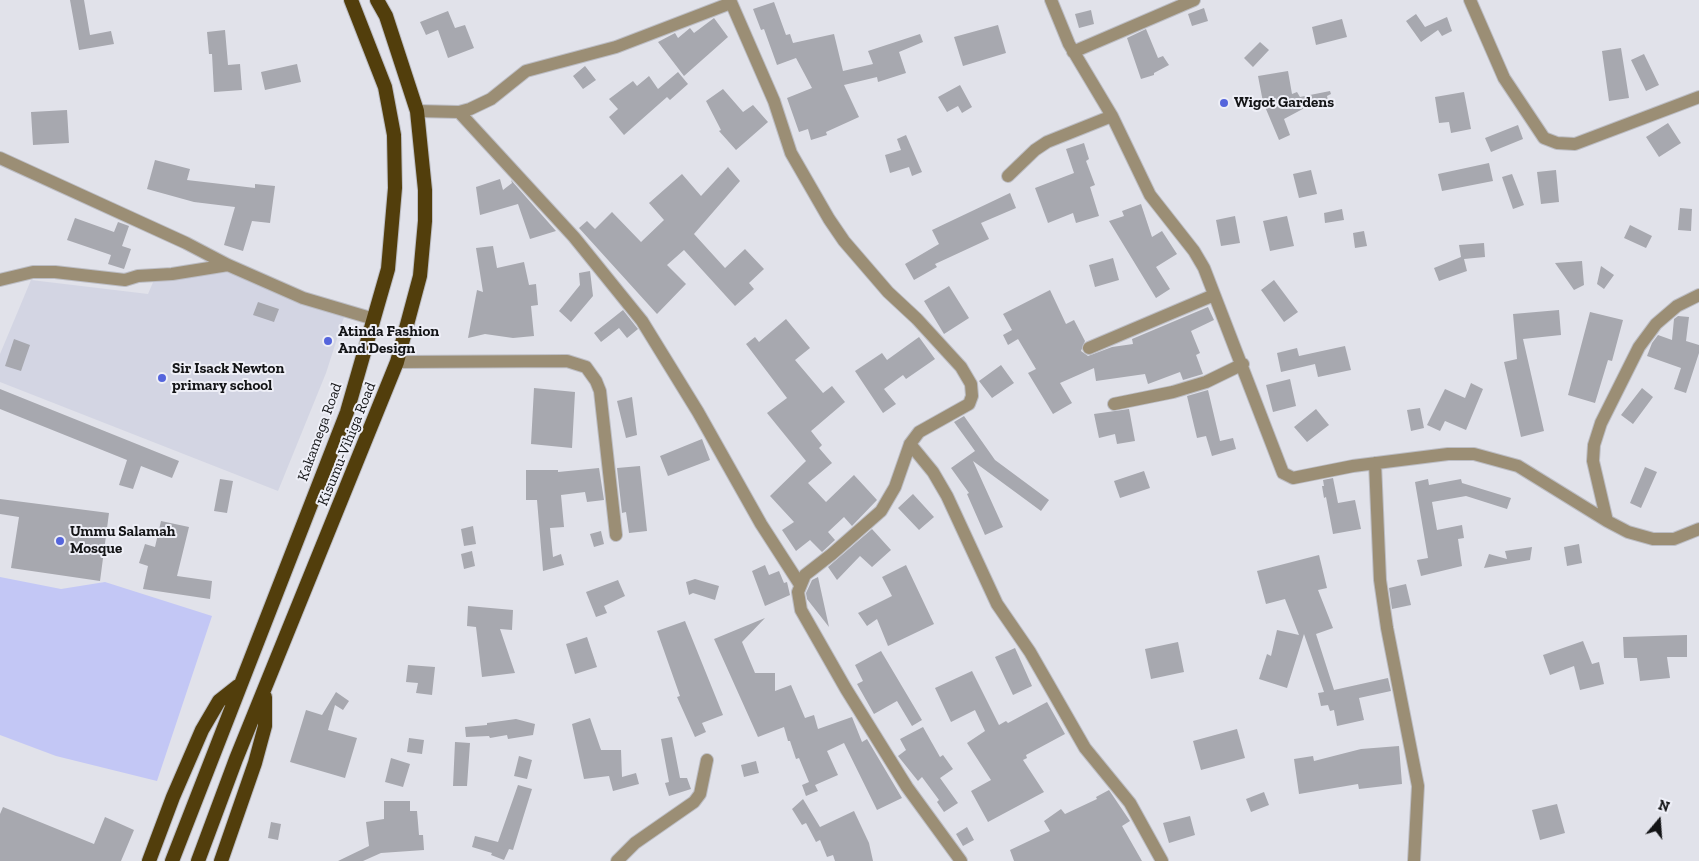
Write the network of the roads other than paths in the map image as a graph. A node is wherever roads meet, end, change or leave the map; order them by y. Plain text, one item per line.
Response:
1 (351, 0) edge
2 (377, 0) edge
3 (1051, 0) edge
4 (1194, 0) edge
5 (1470, 0) edge
6 (730, 1) edge
7 (1074, 52) junction
8 (1699, 97) edge
9 (417, 111) junction
10 (459, 112) junction
11 (1112, 116) junction
12 (0, 158) edge
13 (1008, 176) dead end
14 (228, 265) junction
15 (0, 280) edge
16 (1699, 295) edge
17 (1214, 296) junction
18 (374, 319) junction
19 (1089, 348) dead end
20 (398, 362) junction
21 (1243, 364) junction
22 (1114, 404) dead end
23 (910, 444) junction
24 (1375, 463) junction
25 (1607, 521) junction
26 (1699, 529) edge
27 (616, 535) dead end
28 (800, 583) junction
29 (240, 684) junction
30 (265, 689) junction
31 (707, 760) dead end
32 (149, 861) edge
33 (172, 861) edge
34 (198, 861) edge
35 (221, 861) edge
36 (617, 861) edge
37 (961, 861) edge
38 (1162, 861) edge
39 (1414, 861) edge

1 - 18 highway, Kakamega Road
2 - 9 highway, Kisumu-Vihiga Road
3 - 7 street
4 - 7 street
5 - 8 street
6 - 10 street
6 - 23 street
7 - 11 street
9 - 10 street
9 - 20 highway, Kisumu-Vihiga Road
10 - 28 street
11 - 13 street
11 - 17 street
12 - 14 street
14 - 15 street
14 - 18 street
16 - 25 street
17 - 19 street
17 - 21 street
18 - 29 highway, Kakamega Road
20 - 27 street
20 - 30 highway, Kisumu-Vihiga Road
21 - 22 street
21 - 24 street
23 - 28 street
23 - 38 street
24 - 25 street
24 - 39 street
25 - 26 street
28 - 37 street
29 - 32 highway
29 - 33 highway, Kakamega Road
30 - 34 highway, Kisumu-Vihiga Road
30 - 35 highway
31 - 36 street

